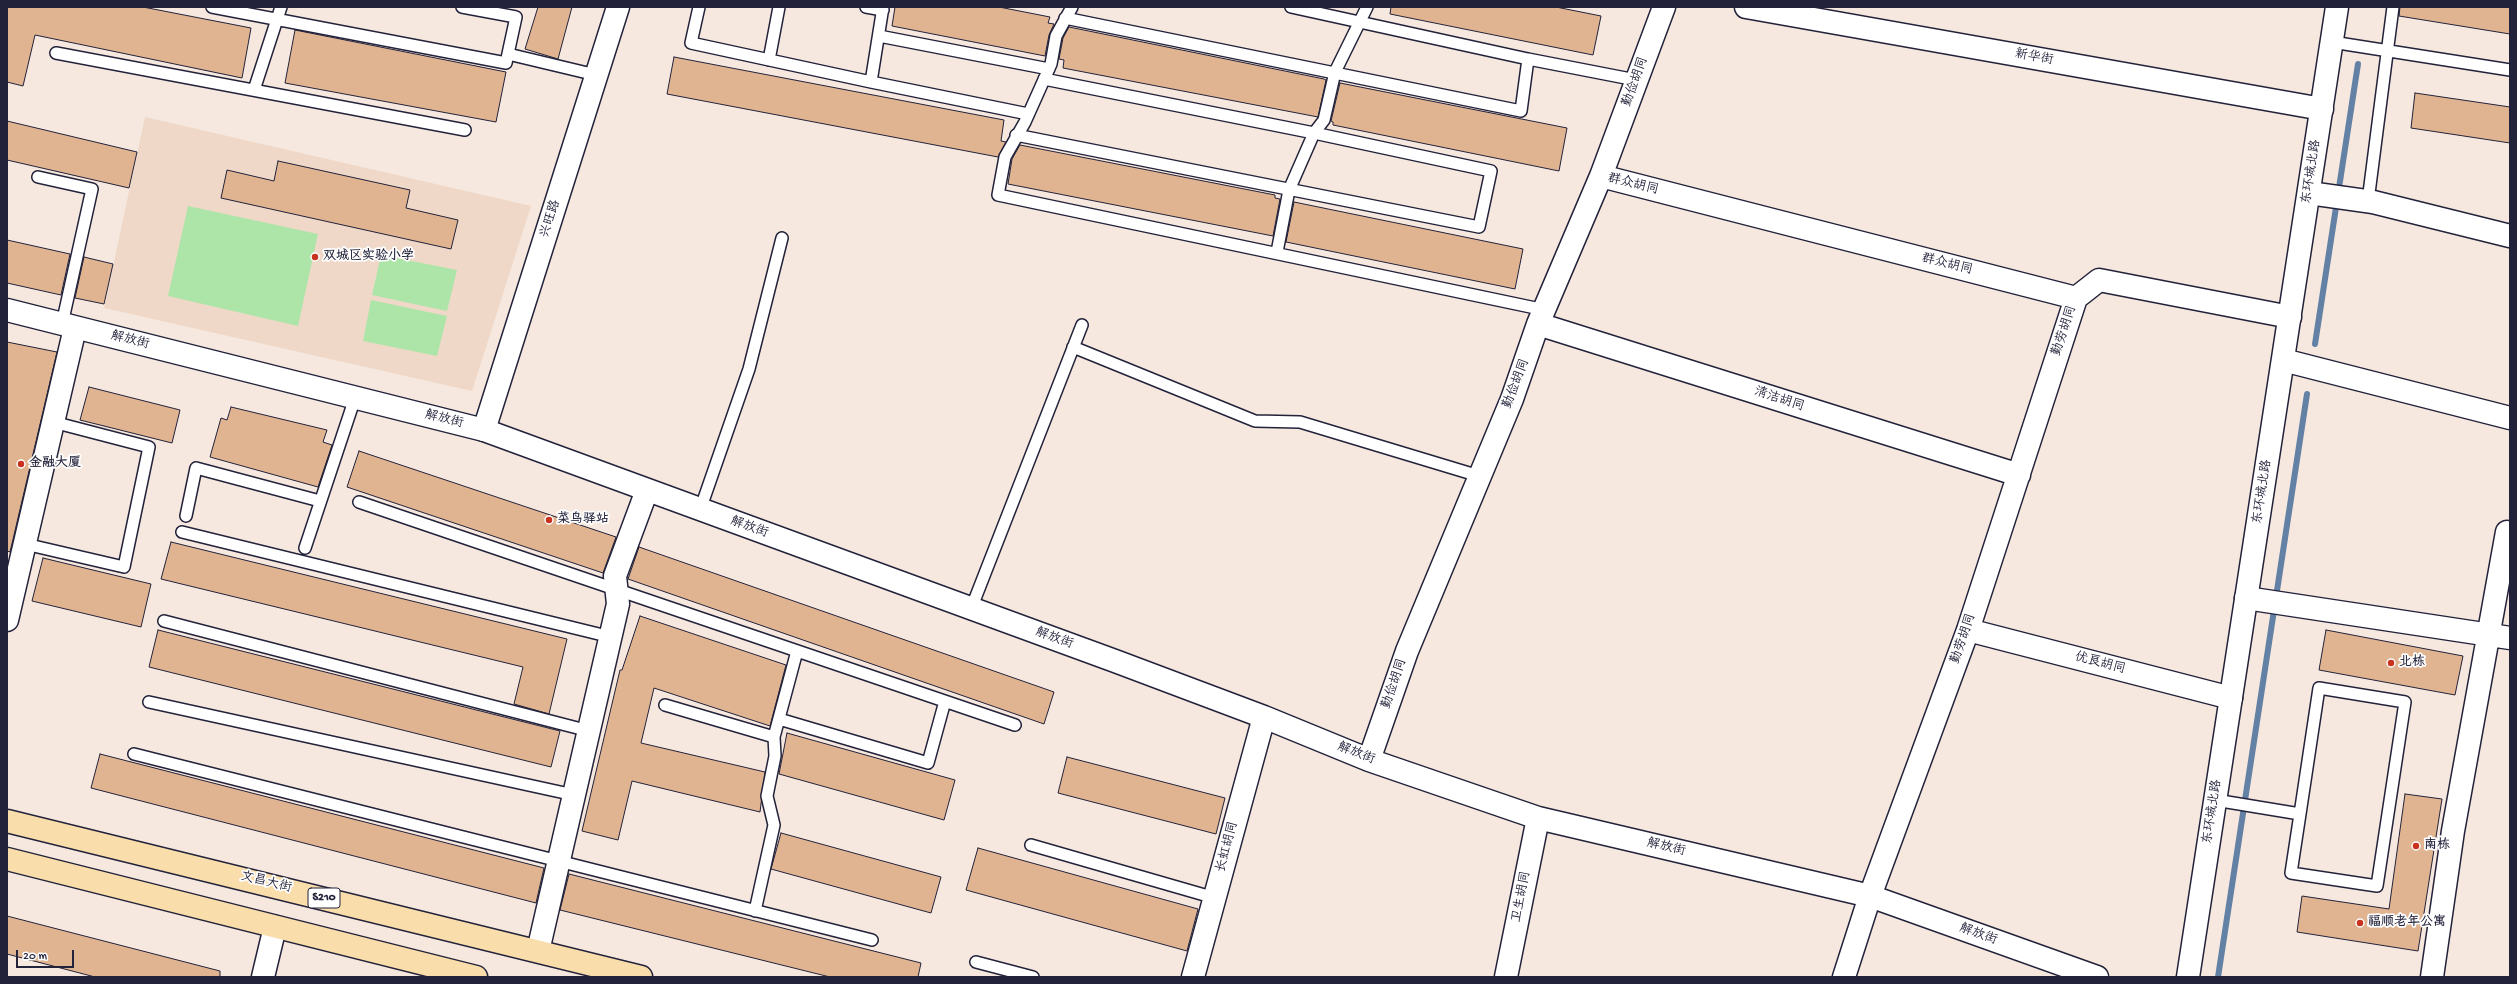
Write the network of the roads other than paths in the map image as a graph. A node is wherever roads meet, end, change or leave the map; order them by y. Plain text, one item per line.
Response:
1 (212, 7) edge
2 (281, 7) edge
3 (462, 7) edge
4 (618, 7) edge
5 (699, 7) edge
6 (779, 7) edge
7 (866, 7) edge
8 (1072, 7) edge
9 (1291, 7) edge
10 (1367, 7) edge
11 (1664, 7) edge
12 (1746, 7) edge
13 (2337, 7) edge
14 (2393, 7) edge
15 (883, 8) edge
16 (1065, 18) junction
17 (277, 19) junction
18 (1358, 21) junction
19 (878, 36) junction
20 (2332, 42) junction
21 (2387, 51) junction
22 (56, 53) dead end
23 (508, 54) junction
24 (1528, 59) junction
25 (769, 60) junction
26 (2510, 70) edge
27 (1335, 72) junction
28 (1046, 74) junction
29 (596, 75) junction
30 (1636, 80) junction
31 (871, 82) junction
32 (254, 90) junction
33 (2322, 109) junction
34 (1028, 114) junction
35 (465, 130) dead end
36 (1314, 133) junction
37 (1016, 136) junction
38 (1601, 176) junction
39 (38, 177) dead end
40 (1289, 190) junction
41 (2338, 197) junction
42 (2510, 236) edge
43 (782, 238) dead end
44 (1277, 252) junction
45 (2076, 298) junction
46 (7, 310) edge
47 (1542, 317) junction
48 (2290, 317) junction
49 (1082, 325) dead end
50 (69, 326) junction
51 (1074, 347) junction
52 (2283, 360) junction
53 (355, 398) junction
54 (2510, 418) edge
55 (53, 422) junction
56 (484, 430) junction
57 (2018, 475) junction
58 (1479, 476) junction
59 (647, 490) junction
60 (320, 500) junction
61 (359, 502) dead end
62 (700, 510) junction
63 (186, 516) dead end
64 (182, 532) dead end
65 (2508, 532) dead end
66 (25, 544) junction
67 (305, 548) dead end
68 (617, 588) junction
69 (2246, 598) junction
70 (971, 609) junction
71 (7, 620) edge
72 (164, 621) dead end
73 (1968, 630) junction
74 (2489, 635) junction
75 (611, 637) junction
76 (2510, 638) edge
77 (797, 650) junction
78 (2231, 698) junction
79 (945, 701) junction
80 (149, 702) dead end
81 (665, 705) dead end
82 (1264, 717) junction
83 (779, 719) junction
84 (1015, 725) dead end
85 (589, 731) junction
86 (774, 737) junction
87 (134, 754) dead end
88 (1370, 760) junction
89 (574, 795) junction
90 (2215, 800) junction
91 (2300, 814) junction
92 (1538, 818) junction
93 (7, 821) edge
94 (1031, 845) dead end
95 (7, 859) edge
96 (558, 862) junction
97 (1870, 896) junction
98 (1215, 898) junction
99 (755, 911) junction
100 (275, 927) junction
101 (872, 940) dead end
102 (538, 951) junction
103 (976, 962) dead end
104 (263, 977) edge
105 (476, 977) edge
106 (641, 977) edge
107 (1033, 977) edge
108 (1193, 977) edge
109 (1506, 977) edge
110 (1844, 977) edge
111 (2097, 977) edge
112 (2188, 977) edge
113 (2432, 977) edge

1 - 17 lane
2 - 17 lane
3 - 23 lane
4 - 29 street, 兴旺路
5 - 25 lane
6 - 25 lane
7 - 15 lane
8 - 16 lane
9 - 18 lane
10 - 18 lane
11 - 30 street, 勤俭胡同
12 - 33 street, 新华街
13 - 20 street, 东环城北路
14 - 21 lane
15 - 19 lane
16 - 27 lane
16 - 28 lane
17 - 23 lane
17 - 32 lane
18 - 24 lane
18 - 27 lane
19 - 28 lane
19 - 31 lane
20 - 21 lane
20 - 33 street, 东环城北路
21 - 26 lane
21 - 41 lane
22 - 32 lane
23 - 29 lane
24 - 27 lane
24 - 30 lane
25 - 31 lane
27 - 36 lane
28 - 34 lane
28 - 36 lane
29 - 56 street, 兴旺路
30 - 38 street, 勤俭胡同
31 - 34 lane
32 - 35 lane
33 - 41 street, 东环城北路
34 - 37 lane
36 - 40 lane
36 - 40 lane
37 - 40 lane
37 - 44 lane
38 - 45 street, 群众胡同
38 - 47 street, 勤俭胡同
39 - 50 lane
40 - 44 lane
41 - 42 street
41 - 48 street, 东环城北路
43 - 62 lane
44 - 47 lane
45 - 48 street
45 - 57 street, 勤劳胡同
46 - 50 street, 解放街
47 - 57 street, 清洁胡同
47 - 58 street, 勤俭胡同
48 - 52 street, 东环城北路
49 - 51 lane
50 - 53 street, 解放街
50 - 55 street
51 - 58 lane
51 - 70 lane
52 - 54 street
52 - 69 street, 东环城北路
53 - 56 street, 解放街
53 - 60 lane
55 - 66 street
55 - 66 lane
56 - 59 street, 解放街
57 - 73 street, 勤劳胡同
58 - 88 street, 勤俭胡同
59 - 62 street, 解放街
59 - 68 street
60 - 63 lane
60 - 67 lane
61 - 68 lane
62 - 70 street, 解放街
64 - 75 lane
65 - 74 street
66 - 71 street
68 - 75 street
68 - 77 lane
69 - 74 street
69 - 78 street, 东环城北路
70 - 82 street, 解放街
72 - 85 lane
73 - 78 street, 优良胡同
73 - 97 street, 勤劳胡同
74 - 76 street
74 - 113 street
75 - 85 street
77 - 79 lane
77 - 83 lane
78 - 90 street, 东环城北路
79 - 83 lane
79 - 84 lane
80 - 89 lane
81 - 86 lane
82 - 88 street, 解放街
82 - 98 street, 长虹胡同
83 - 86 lane
85 - 89 street
86 - 99 lane
87 - 96 lane
88 - 92 street, 解放街
89 - 96 street
90 - 91 lane
90 - 112 street, 东环城北路
91 - 91 lane
92 - 97 street, 解放街
92 - 109 street, 卫生胡同
93 - 102 main road, 文昌大街 / S210
94 - 98 lane
95 - 100 main road
96 - 99 lane
96 - 102 street
97 - 110 street, 勤劳胡同
97 - 111 street, 解放街
98 - 108 street, 长虹胡同
99 - 101 lane
100 - 104 street
100 - 105 main road
102 - 106 main road, 文昌大街 / S210
103 - 107 lane

